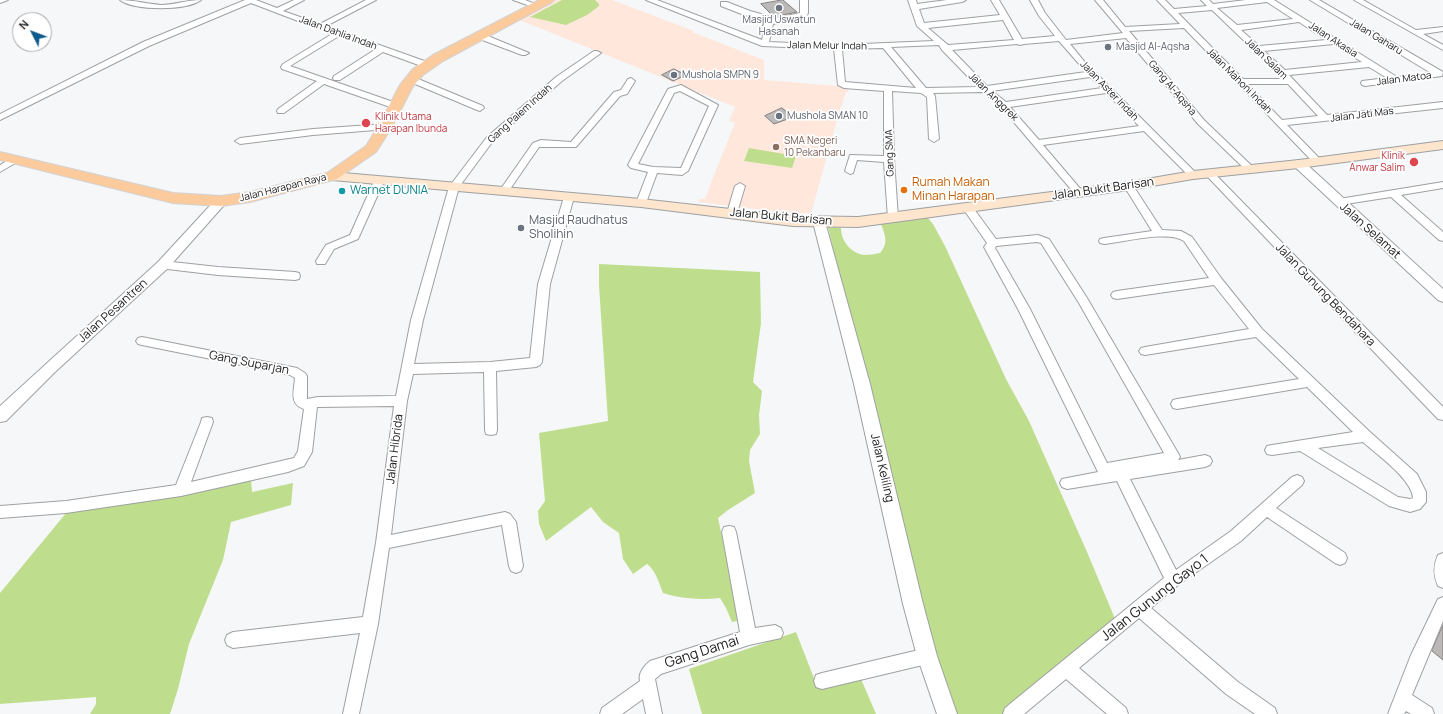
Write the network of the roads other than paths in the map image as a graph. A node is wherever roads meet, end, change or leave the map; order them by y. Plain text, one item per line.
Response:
1 (4, 0) edge
2 (124, 0) edge
3 (197, 0) edge
4 (251, 0) edge
5 (300, 0) edge
6 (372, 0) edge
7 (517, 0) edge
8 (548, 0) edge
9 (650, 0) edge
10 (730, 0) edge
11 (804, 0) edge
12 (962, 0) edge
13 (995, 0) edge
14 (1034, 0) edge
15 (1099, 0) edge
16 (1161, 0) edge
17 (1268, 0) edge
18 (1314, 0) edge
19 (1358, 0) edge
20 (0, 1) edge
21 (914, 4) edge
22 (1210, 5) edge
23 (536, 6) junction
24 (277, 11) junction
25 (1172, 11) junction
26 (1005, 17) junction
27 (1301, 20) junction
28 (770, 22) junction
29 (321, 26) junction
30 (921, 26) junction
31 (1185, 26) junction
32 (1235, 28) junction
33 (1443, 29) edge
34 (339, 32) junction
35 (1126, 32) junction
36 (1416, 32) junction
37 (480, 36) junction
38 (1063, 40) junction
39 (1335, 40) junction
40 (1020, 43) junction
41 (765, 44) junction
42 (943, 45) junction
43 (887, 47) junction
44 (838, 48) junction
45 (1256, 48) junction
46 (1443, 48) edge
47 (382, 49) junction
48 (525, 53) dead end
49 (597, 53) dead end
50 (1370, 64) junction
51 (426, 65) junction
52 (1283, 73) junction
53 (1091, 74) junction
54 (1441, 74) edge
55 (337, 78) dead end
56 (410, 79) junction
57 (1396, 80) junction
58 (322, 81) junction
59 (631, 81) dead end
60 (1290, 81) junction
61 (1240, 82) junction
62 (1365, 83) dead end
63 (888, 88) junction
64 (985, 89) junction
65 (923, 90) junction
66 (1109, 90) junction
67 (1443, 104) edge
68 (1004, 105) junction
69 (396, 106) junction
70 (480, 108) dead end
71 (281, 111) dead end
72 (0, 117) edge
73 (1326, 119) junction
74 (1281, 123) junction
75 (385, 127) junction
76 (1144, 128) junction
77 (934, 139) dead end
78 (240, 141) dead end
79 (1038, 143) junction
80 (1443, 145) edge
81 (7, 158) edge
82 (889, 159) junction
83 (1317, 161) junction
84 (1299, 164) junction
85 (0, 169) edge
86 (653, 170) junction
87 (1251, 170) junction
88 (850, 171) dead end
89 (1209, 173) junction
90 (1194, 175) junction
91 (332, 176) junction
92 (379, 181) junction
93 (740, 186) dead end
94 (1129, 186) junction
95 (1443, 186) edge
96 (454, 187) junction
97 (505, 190) junction
98 (1078, 192) junction
99 (1393, 194) junction
100 (569, 197) junction
101 (221, 201) junction
102 (1339, 202) junction
103 (641, 203) junction
104 (967, 207) junction
105 (732, 213) junction
106 (892, 218) junction
107 (819, 222) junction
108 (1160, 233) junction
109 (1443, 238) edge
110 (1104, 242) dead end
111 (993, 243) junction
112 (321, 261) dead end
113 (163, 265) junction
114 (295, 276) dead end
115 (1217, 281) junction
116 (1117, 295) dead end
117 (1443, 297) edge
118 (1258, 332) junction
119 (142, 342) dead end
120 (1145, 351) dead end
121 (490, 367) junction
122 (408, 369) junction
123 (1310, 382) junction
124 (401, 401) junction
125 (312, 404) junction
126 (1176, 404) dead end
127 (1443, 414) edge
128 (0, 416) edge
129 (207, 422) dead end
130 (491, 430) dead end
131 (1365, 436) junction
132 (1302, 446) junction
133 (1272, 450) dead end
134 (1205, 461) dead end
135 (1117, 472) junction
136 (1297, 480) dead end
137 (1067, 483) dead end
138 (181, 490) junction
139 (1266, 509) junction
140 (0, 512) edge
141 (729, 532) dead end
142 (383, 542) junction
143 (1340, 558) dead end
144 (1443, 560) edge
145 (516, 566) dead end
146 (1173, 580) junction
147 (1443, 581) edge
148 (1443, 604) edge
149 (1139, 608) junction
150 (370, 624) junction
151 (774, 632) dead end
152 (749, 637) junction
153 (233, 640) dead end
154 (927, 656) junction
155 (1067, 669) junction
156 (822, 680) dead end
157 (648, 685) junction
158 (1399, 706) edge
159 (351, 714) edge
160 (608, 714) edge
161 (654, 714) edge
162 (947, 714) edge
163 (1011, 714) edge
164 (1120, 714) edge
165 (1269, 714) edge
166 (1426, 714) edge

1 - 20 street
2 - 3 street
4 - 24 street, Jalan Dahlia Indah
4 - 72 street
5 - 24 street
6 - 29 street
7 - 23 street
8 - 23 main road, Jalan Harapan Raya
9 - 41 street, Jalan Melur Indah
10 - 28 street
11 - 28 street
12 - 21 street
13 - 26 street
14 - 38 street, Jalan Aster Indah
15 - 35 street, Gang Al-Aqsha
16 - 25 street, Jalan Mahoni Indah
17 - 22 street
17 - 27 street, Jalan Akasia
18 - 54 street, Jalan Gaharu
19 - 36 street
21 - 30 street
22 - 25 street
22 - 32 street, Jalan Salam
23 - 37 main road, Jalan Harapan Raya
24 - 29 street, Jalan Dahlia Indah
25 - 31 street, Jalan Mahoni Indah
26 - 30 street
26 - 40 street
27 - 32 street
27 - 39 street, Jalan Akasia
28 - 41 street
29 - 34 street, Jalan Dahlia Indah
30 - 42 street, Jalan Anggrek
31 - 35 street, Jalan Melur Indah
31 - 61 street, Jalan Mahoni Indah
32 - 45 street, Jalan Salam
33 - 36 street
34 - 47 street, Jalan Dahlia Indah
34 - 58 street
35 - 38 street, Jalan Melur Indah
35 - 87 street, Gang Al-Aqsha
36 - 46 street
37 - 48 street
37 - 51 main road, Jalan Harapan Raya
38 - 40 street, Jalan Melur Indah
38 - 53 street, Jalan Aster Indah
39 - 45 street
39 - 50 street, Jalan Akasia
40 - 42 street, Jalan Melur Indah
41 - 44 street, Jalan Melur Indah
42 - 43 street, Jalan Melur Indah
42 - 64 street, Jalan Anggrek
43 - 44 street, Jalan Melur Indah
43 - 65 street
44 - 63 street
45 - 52 street, Jalan Salam
47 - 51 street, Jalan Dahlia Indah
47 - 55 street
49 - 96 street, Gang Palem Indah
50 - 52 street
50 - 57 street, Jalan Akasia
51 - 56 main road, Jalan Harapan Raya
52 - 60 street, Jalan Salam
53 - 64 street
53 - 66 street, Jalan Aster Indah
54 - 57 street, Jalan Matoa
56 - 69 main road, Jalan Harapan Raya
56 - 70 street
57 - 62 street, Jalan Matoa
58 - 69 street
58 - 71 street
59 - 97 street
60 - 61 street
60 - 73 street, Jalan Salam
61 - 74 street, Jalan Mahoni Indah
63 - 65 street
63 - 82 street, Gang SMA
64 - 65 street
64 - 68 street, Jalan Anggrek
65 - 77 street
66 - 68 street
66 - 76 street, Jalan Aster Indah
67 - 73 street, Jalan Jati Mas
68 - 79 street, Jalan Anggrek
69 - 75 main road, Jalan Harapan Raya
73 - 74 street, Jalan Jati Mas
74 - 83 street, Jalan Mahoni Indah
75 - 78 street
75 - 91 main road, Jalan Harapan Raya
76 - 79 street
76 - 90 street, Jalan Aster Indah
79 - 98 street, Jalan Anggrek
80 - 83 main road, Jalan Bukit Barisan
81 - 85 street
81 - 101 main road, Jalan Harapan Raya
82 - 88 street
82 - 106 street, Gang SMA
83 - 84 main road, Jalan Bukit Barisan
84 - 87 main road, Jalan Bukit Barisan
84 - 102 street, Jalan Selamat
86 - 86 street
86 - 103 street
87 - 89 main road, Jalan Bukit Barisan
89 - 90 main road, Jalan Bukit Barisan
89 - 127 street, Jalan Gunung Bendahara
90 - 94 main road, Jalan Bukit Barisan
91 - 92 main road, Jalan Bukit Barisan
91 - 101 main road, Jalan Harapan Raya
92 - 96 main road, Jalan Bukit Barisan
92 - 112 street
93 - 105 street
94 - 98 main road, Jalan Bukit Barisan
94 - 108 street
95 - 99 street
96 - 97 main road, Jalan Bukit Barisan
96 - 122 street, Jalan Hibrida
97 - 100 main road, Jalan Bukit Barisan
98 - 104 main road, Jalan Bukit Barisan
99 - 102 street
99 - 109 street
100 - 103 main road, Jalan Bukit Barisan
100 - 121 street
101 - 113 street, Jalan Pesantren
102 - 117 street, Jalan Selamat
103 - 105 main road, Jalan Bukit Barisan
104 - 106 main road, Jalan Bukit Barisan
104 - 111 street
105 - 107 main road, Jalan Bukit Barisan
106 - 107 main road, Jalan Bukit Barisan
107 - 154 street, Jalan Keliling
108 - 110 street
108 - 115 street
111 - 135 street
111 - 135 street
113 - 114 street
113 - 128 street, Jalan Pesantren
115 - 116 street
115 - 118 street
118 - 120 street
118 - 123 street
119 - 125 street, Gang Suparjan
121 - 122 street
121 - 130 street
122 - 124 street, Jalan Hibrida
123 - 126 street
123 - 131 street
124 - 125 street
124 - 142 street, Jalan Hibrida
125 - 138 street
129 - 138 street
131 - 132 street
131 - 132 street
132 - 133 street
134 - 135 street
135 - 137 street
135 - 146 street
136 - 139 street, Jalan Gunung Gayo 1
138 - 140 street
139 - 143 street
139 - 146 street, Jalan Gunung Gayo 1
141 - 152 street
142 - 145 street
142 - 150 street, Jalan Hibrida
144 - 147 street
146 - 149 street, Jalan Gunung Gayo 1
148 - 158 street
149 - 155 street, Jalan Gunung Gayo 1
149 - 165 street
150 - 153 street
150 - 159 street, Jalan Hibrida
151 - 152 street, Gang Damai
152 - 157 street, Gang Damai
154 - 156 street
154 - 162 street, Jalan Keliling
155 - 163 street, Jalan Gunung Gayo 1
155 - 164 street
157 - 160 street
157 - 161 street
158 - 166 street

